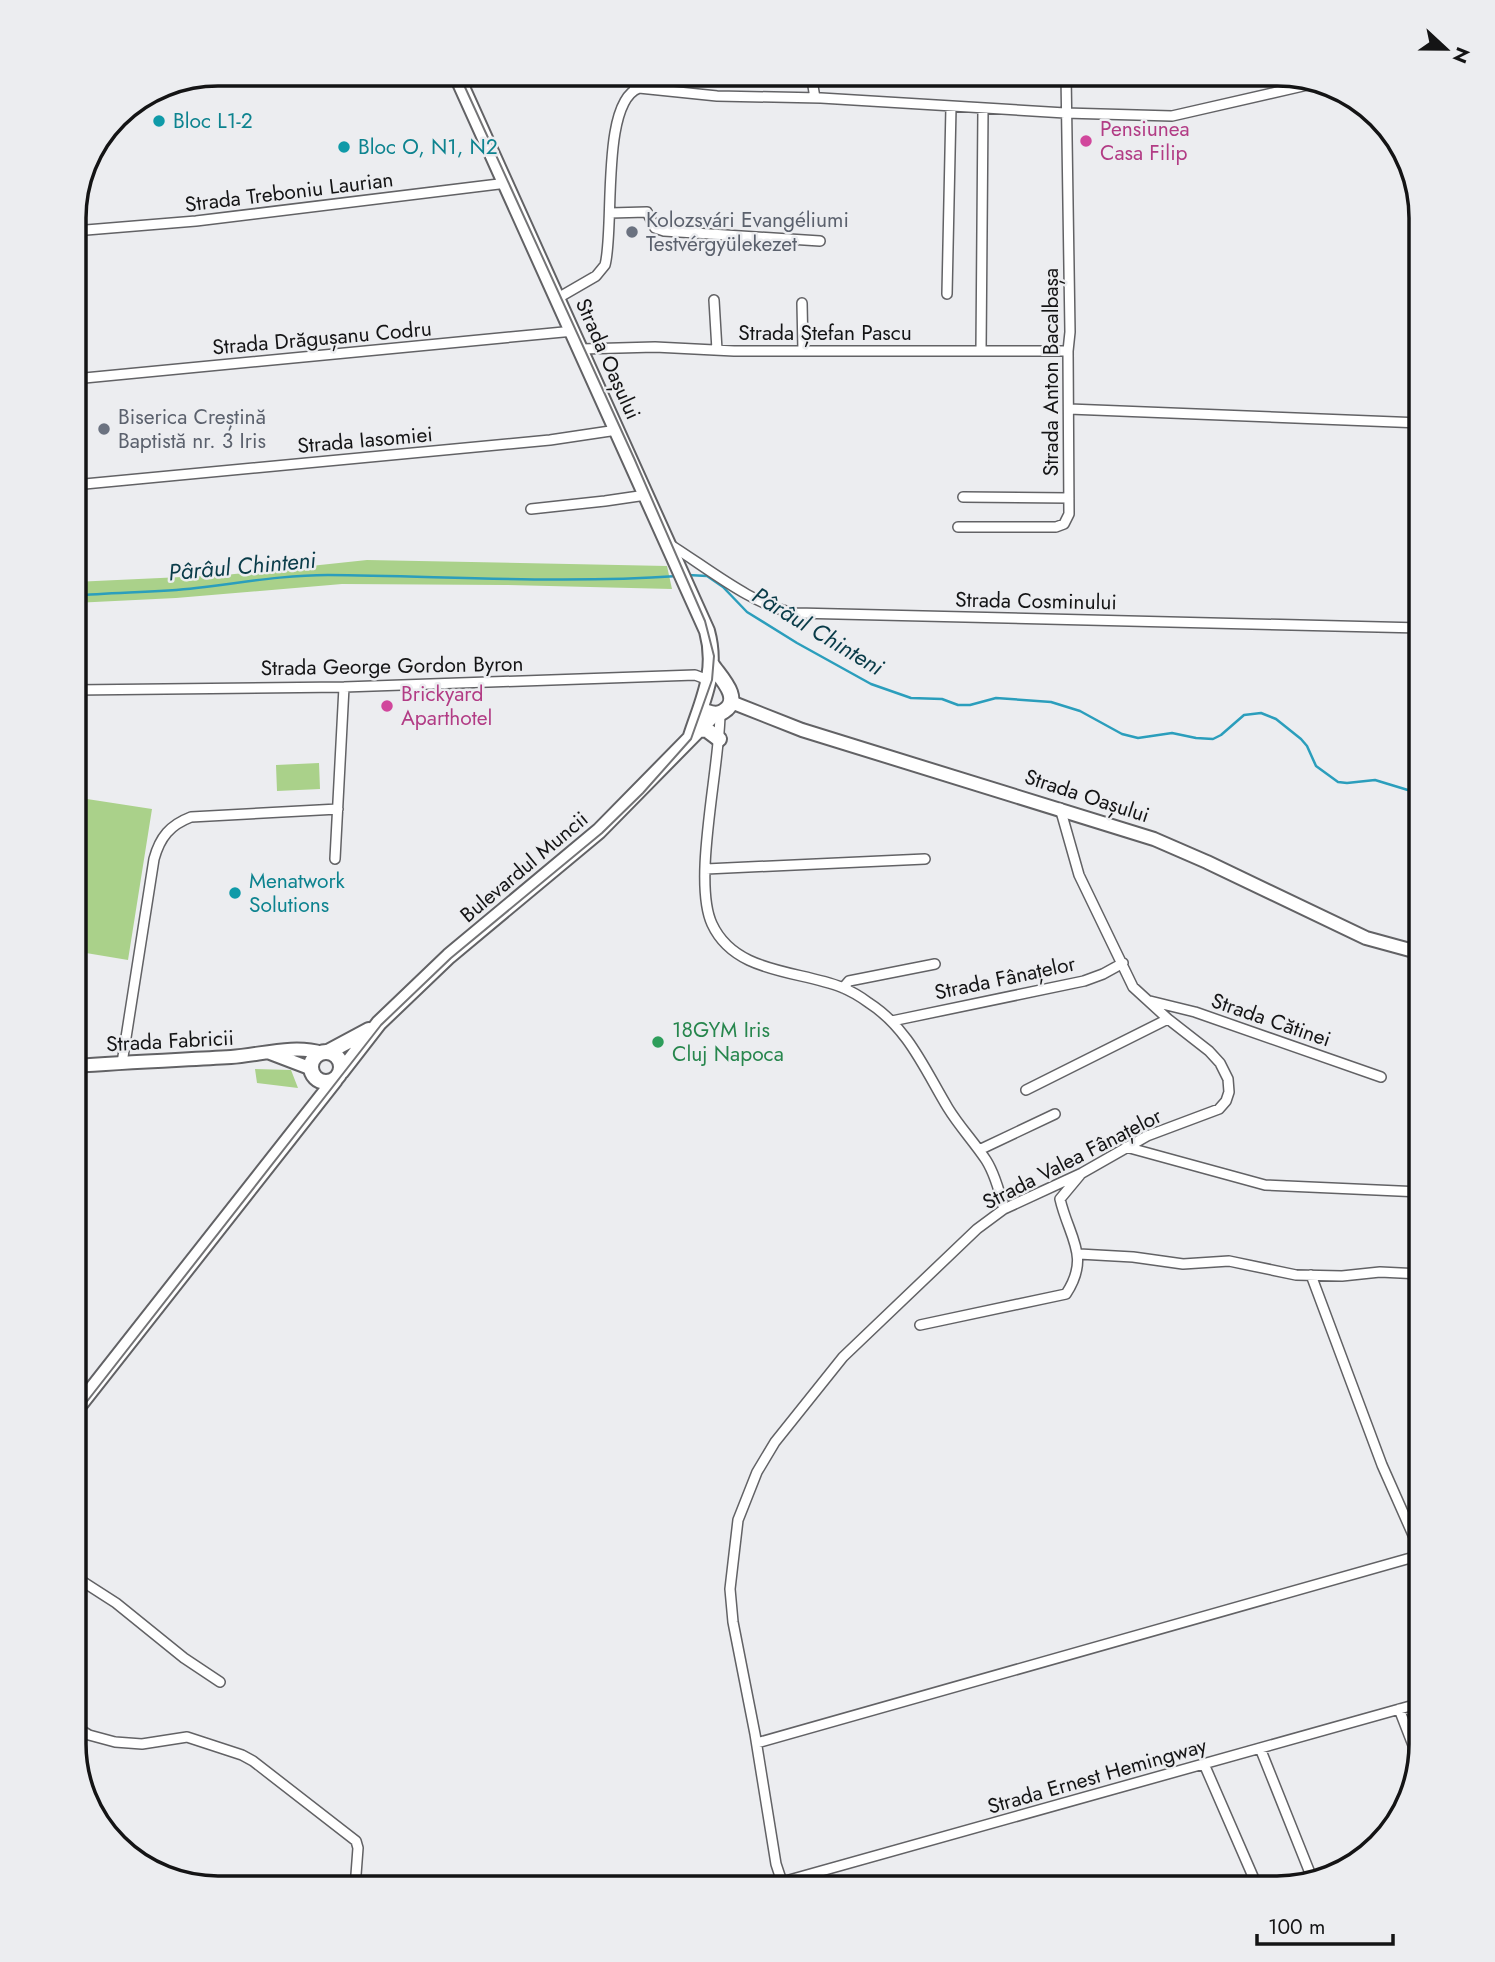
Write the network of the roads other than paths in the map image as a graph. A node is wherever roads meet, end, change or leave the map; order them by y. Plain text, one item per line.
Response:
1 (462, 86) edge
2 (635, 86) edge
3 (813, 86) edge
4 (1066, 86) edge
5 (1297, 87) edge
6 (634, 90) junction
7 (815, 98) junction
8 (951, 107) junction
9 (983, 109) junction
10 (1065, 113) junction
11 (507, 183) junction
12 (610, 213) junction
13 (86, 230) edge
14 (820, 241) dead end
15 (947, 294) dead end
16 (558, 298) junction
17 (714, 300) dead end
18 (802, 303) dead end
19 (574, 331) junction
20 (582, 349) junction
21 (717, 350) junction
22 (803, 351) junction
23 (981, 351) junction
24 (1068, 351) junction
25 (86, 378) edge
26 (1069, 409) junction
27 (1409, 422) edge
28 (617, 430) junction
29 (86, 484) edge
30 (646, 495) junction
31 (963, 497) dead end
32 (1069, 498) junction
33 (531, 509) dead end
34 (958, 527) dead end
35 (671, 550) junction
36 (1409, 628) edge
37 (712, 665) junction
38 (708, 684) junction
39 (726, 685) junction
40 (344, 687) junction
41 (86, 690) edge
42 (731, 702) junction
43 (712, 711) junction
44 (694, 732) junction
45 (719, 739) junction
46 (1060, 808) junction
47 (338, 809) junction
48 (335, 859) dead end
49 (925, 859) dead end
50 (706, 869) junction
51 (1409, 950) edge
52 (1123, 963) junction
53 (936, 964) dead end
54 (843, 988) junction
55 (1148, 1001) junction
56 (1168, 1019) junction
57 (892, 1021) junction
58 (379, 1023) junction
59 (325, 1052) junction
60 (269, 1053) junction
61 (122, 1063) junction
62 (86, 1065) edge
63 (312, 1071) junction
64 (338, 1076) junction
65 (1381, 1077) dead end
66 (1026, 1090) dead end
67 (1055, 1114) dead end
68 (305, 1117) junction
69 (1126, 1147) junction
70 (979, 1150) junction
71 (1082, 1172) junction
72 (1409, 1191) edge
73 (1004, 1209) junction
74 (1079, 1254) junction
75 (1409, 1273) edge
76 (1311, 1275) junction
77 (920, 1325) dead end
78 (86, 1397) edge
79 (1409, 1525) edge
80 (1409, 1558) edge
81 (86, 1584) edge
82 (220, 1682) dead end
83 (1409, 1706) edge
84 (1399, 1709) junction
85 (86, 1733) edge
86 (1409, 1735) edge
87 (757, 1743) junction
88 (1260, 1748) junction
89 (1204, 1764) junction
90 (1310, 1872) edge
91 (356, 1876) edge
92 (780, 1876) edge
93 (814, 1876) edge
94 (1253, 1876) edge

1 - 11 main road, Strada Oașului
2 - 6 street
3 - 7 street
4 - 10 street, Strada Anton Bacalbașa
5 - 10 street
6 - 7 street
6 - 12 street
7 - 8 street
8 - 9 street
8 - 15 street
9 - 10 street
9 - 23 street
10 - 24 street, Strada Anton Bacalbașa
11 - 13 street, Strada Treboniu Laurian
11 - 16 main road, Strada Oașului
12 - 14 street
12 - 16 street
16 - 19 main road, Strada Oașului
17 - 21 street
18 - 22 street
19 - 20 main road, Strada Oașului
19 - 25 street, Strada Drăgușanu Codru
20 - 21 street, Strada Ștefan Pascu
20 - 28 main road, Strada Oașului
21 - 22 street, Strada Ștefan Pascu
22 - 23 street, Strada Ștefan Pascu
23 - 24 street, Strada Ștefan Pascu
24 - 26 street, Strada Anton Bacalbașa
26 - 27 street
26 - 32 street, Strada Anton Bacalbașa
28 - 29 street, Strada Iasomiei
28 - 30 main road, Strada Oașului
30 - 33 street
30 - 35 main road, Strada Oașului
31 - 32 street
32 - 34 street, Strada Anton Bacalbașa
35 - 36 street, Strada Cosminului
35 - 37 main road, Strada Oașului
37 - 38 main road, Strada Oașului
37 - 39 main road, Strada Oașului
38 - 39 main road
38 - 40 street, Strada George Gordon Byron
38 - 43 main road, Strada Oașului
39 - 42 main road, Strada Oașului
40 - 41 street, Strada George Gordon Byron
40 - 47 street
42 - 43 main road
42 - 46 main road, Strada Oașului
43 - 44 main road, Bulevardul Muncii
43 - 45 street
44 - 45 main road
44 - 58 main road, Bulevardul Muncii
45 - 50 street
46 - 51 main road, Strada Oașului
46 - 52 street, Strada Valea Fânațelor
47 - 48 street
47 - 61 street
49 - 50 street
50 - 54 street
52 - 55 street, Strada Valea Fânațelor
52 - 57 street, Strada Fânațelor
53 - 54 street
54 - 57 street
55 - 56 street, Strada Valea Fânațelor
55 - 65 street, Strada Cătinei
56 - 66 street
56 - 69 street, Strada Valea Fânațelor
57 - 70 street
58 - 59 main road, Bulevardul Muncii
58 - 64 main road, Bulevardul Muncii
59 - 60 main road, Strada Fabricii
59 - 63 main road
59 - 64 main road
60 - 61 main road, Strada Fabricii
60 - 63 main road, Strada Fabricii
61 - 62 main road, Strada Fabricii
63 - 64 main road
63 - 68 main road, Bulevardul Muncii
64 - 68 main road, Bulevardul Muncii
67 - 70 street
68 - 78 main road, Bulevardul Muncii
69 - 71 street, Strada Valea Fânațelor
69 - 72 street
70 - 73 street
71 - 73 street, Strada Valea Fânațelor
71 - 74 street
73 - 87 street, Strada Valea Fânațelor
74 - 76 street
74 - 77 street
75 - 76 street
76 - 79 street
80 - 87 street
81 - 82 street
83 - 84 street, Strada Ernest Hemingway
84 - 86 street
84 - 88 street, Strada Ernest Hemingway
85 - 91 street
87 - 92 street, Strada Valea Fânațelor
88 - 89 street, Strada Ernest Hemingway
88 - 90 street
89 - 93 street, Strada Ernest Hemingway
89 - 94 street

